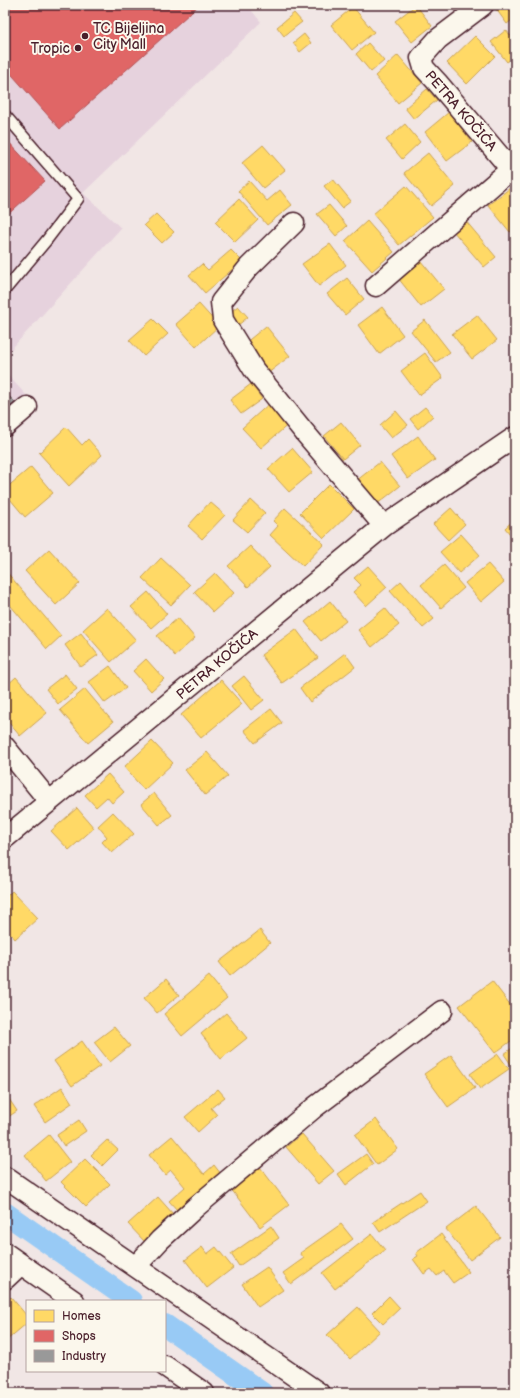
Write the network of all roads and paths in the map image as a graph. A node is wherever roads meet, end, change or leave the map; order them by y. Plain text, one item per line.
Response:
1 (483, 5) edge
2 (5, 114) edge
3 (513, 172) edge
4 (294, 223) dead end
5 (376, 286) dead end
6 (5, 290) edge
7 (26, 407) dead end
8 (5, 426) edge
9 (515, 437) edge
10 (384, 526) junction
11 (5, 747) edge
12 (49, 801) junction
13 (5, 838) edge
14 (442, 1011) dead end
15 (5, 1177) edge
16 (13, 1258) edge
17 (136, 1266) junction
18 (5, 1278) edge
19 (73, 1300) edge
20 (166, 1367) edge
21 (204, 1393) edge
22 (319, 1393) edge

1 - 3 street, PETRA KOČIĆA
2 - 6 lane
3 - 5 street, PETRA KOČIĆA
4 - 10 street
7 - 8 street
9 - 10 street, PETRA KOČIĆA
10 - 12 street, PETRA KOČIĆA
11 - 12 street
12 - 13 street, PETRA KOČIĆA
14 - 17 street
15 - 17 street
16 - 18 street
16 - 19 street
17 - 22 street
20 - 21 street

